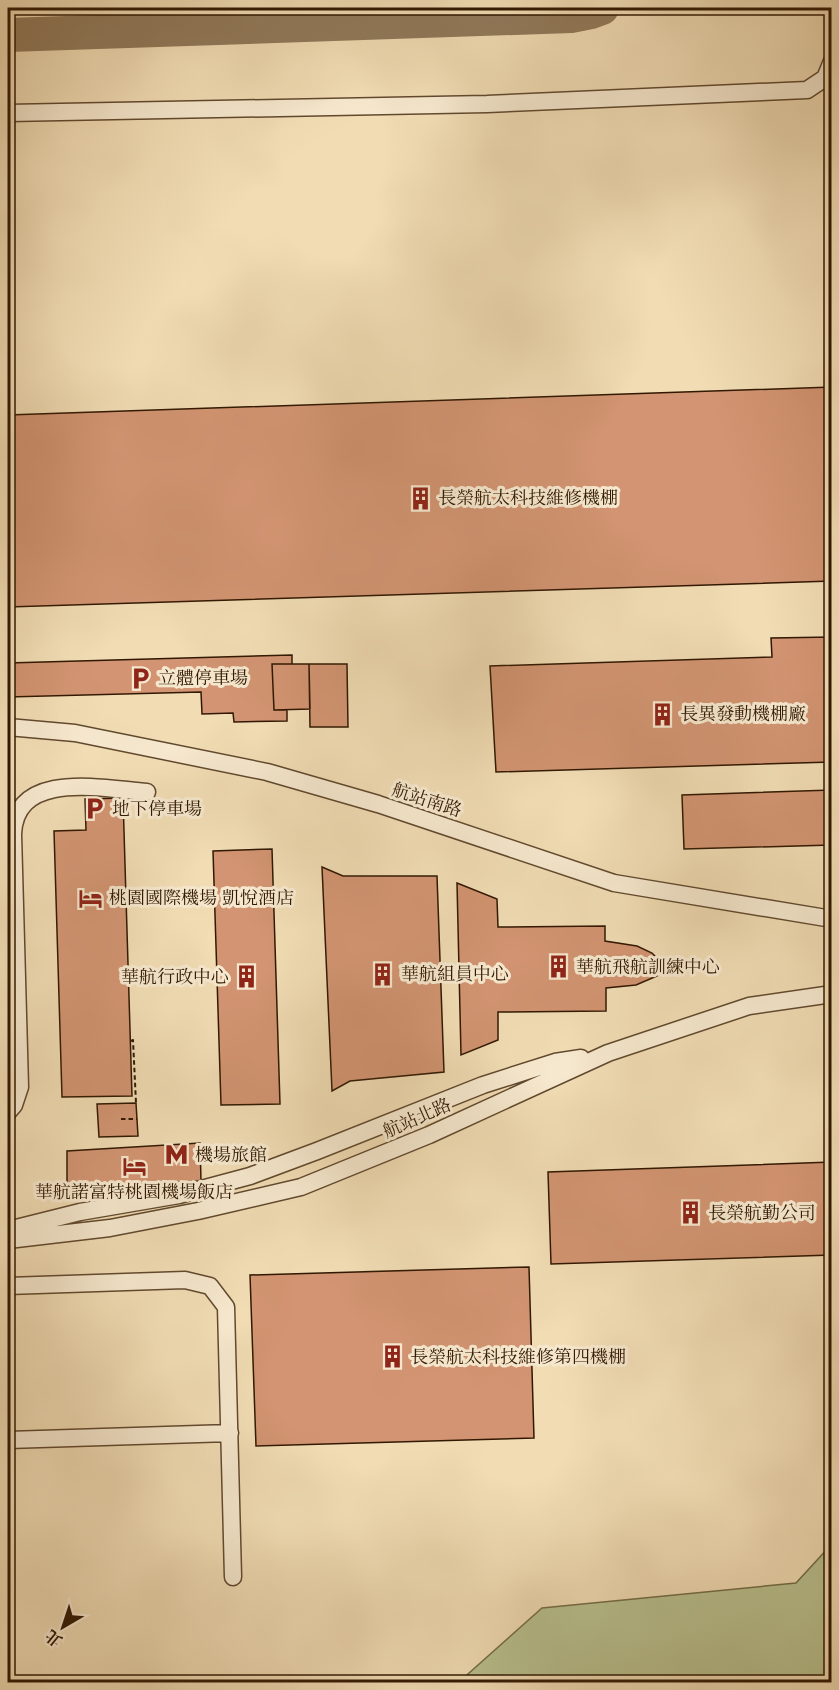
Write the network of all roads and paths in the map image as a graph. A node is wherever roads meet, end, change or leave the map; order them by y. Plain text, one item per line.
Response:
1 (831, 61) edge
2 (8, 113) edge
3 (8, 728) edge
4 (147, 792) dead end
5 (831, 919) edge
6 (831, 994) edge
7 (131, 1041) dead end
8 (609, 1053) junction
9 (136, 1102) dead end
10 (8, 1112) edge
11 (121, 1119) dead end
12 (137, 1119) dead end
13 (8, 1230) edge
14 (8, 1240) edge
15 (8, 1286) edge
16 (230, 1433) junction
17 (8, 1440) edge
18 (233, 1577) dead end

1 - 2 street
3 - 5 street, 航站南路
4 - 10 street
6 - 8 street, 航站北路
7 - 9 path
8 - 13 street
8 - 14 street, 航站北路
11 - 12 path
15 - 16 street
16 - 17 street
16 - 18 street

